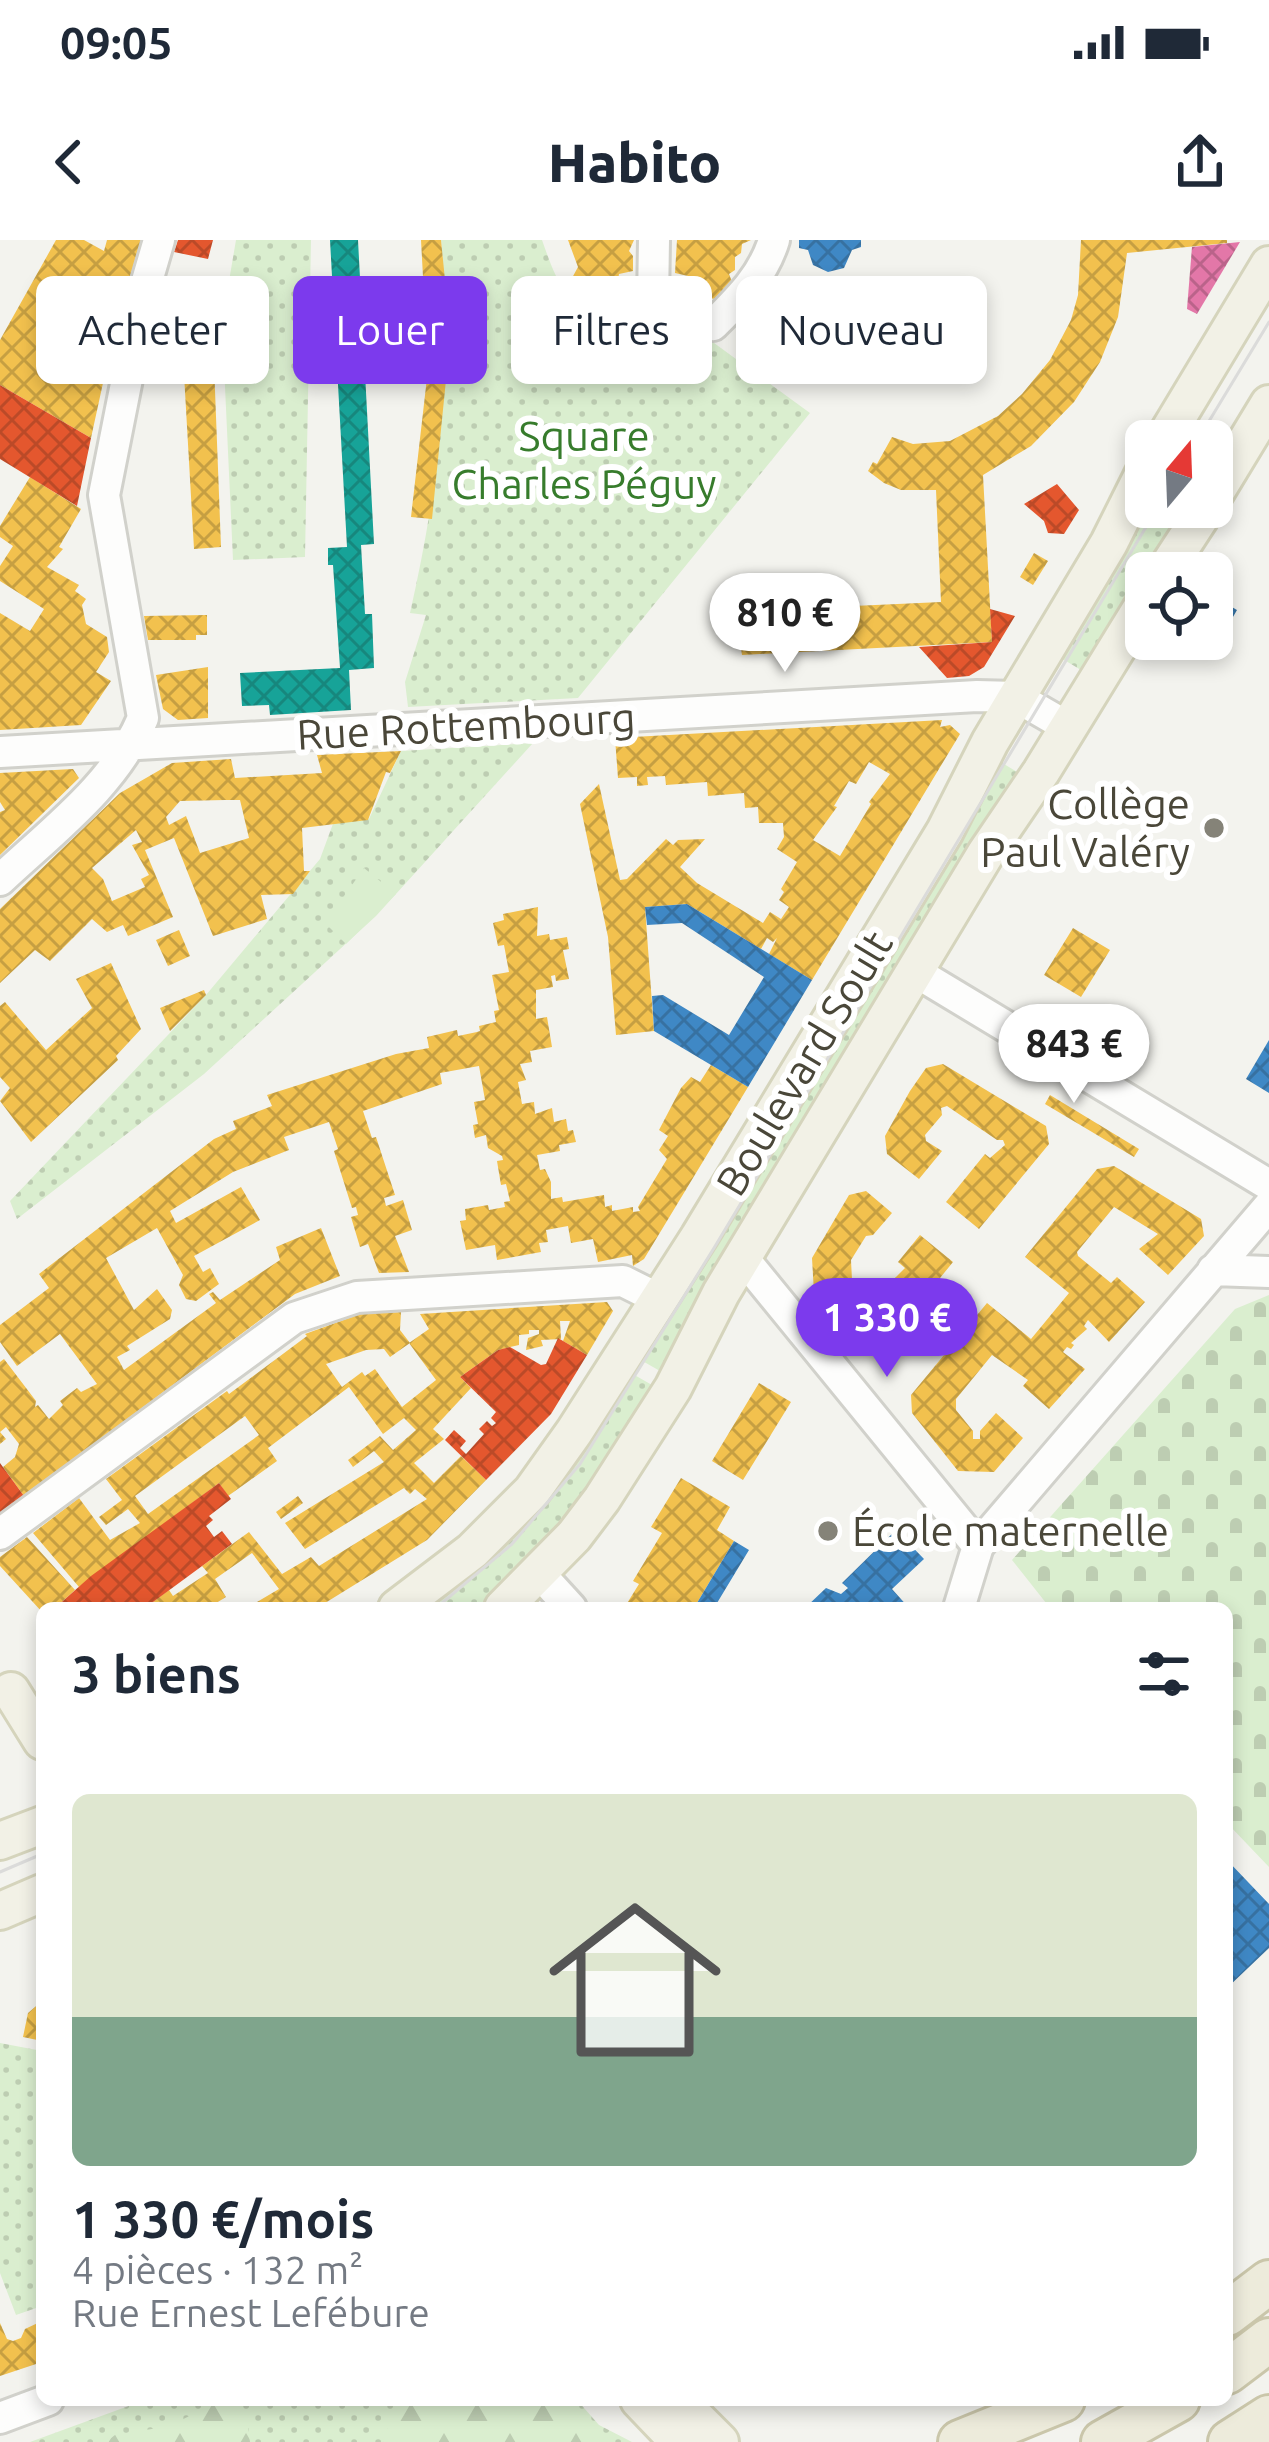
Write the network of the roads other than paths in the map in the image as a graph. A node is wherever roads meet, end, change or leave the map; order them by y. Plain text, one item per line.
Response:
1 (159, 240) edge
2 (655, 240) edge
3 (774, 240) edge
4 (1269, 265) edge
5 (1269, 404) edge
6 (1176, 420) edge
7 (1233, 463) edge
8 (1125, 511) edge
9 (1125, 635) edge
10 (1016, 697) junction
11 (1068, 727) junction
12 (132, 744) junction
13 (0, 752) edge
14 (0, 880) edge
15 (914, 971) junction
16 (1269, 1185) edge
17 (1269, 1206) edge
18 (743, 1258) junction
19 (1213, 1270) junction
20 (1269, 1272) edge
21 (659, 1299) junction
22 (0, 1534) edge
23 (978, 1546) junction
24 (539, 1573) junction
25 (406, 1602) edge
26 (508, 1602) edge
27 (566, 1602) edge
28 (962, 1602) edge
29 (5, 1684) edge
30 (36, 1711) edge
31 (36, 1732) edge
32 (36, 1827) edge
33 (0, 1841) edge
34 (36, 1896) edge
35 (0, 1911) edge
36 (1269, 2282) edge
37 (1233, 2309) edge
38 (1269, 2340) edge
39 (1233, 2367) edge
40 (36, 2404) edge
41 (645, 2406) edge
42 (685, 2406) edge
43 (1048, 2406) edge
44 (1167, 2406) edge
45 (1269, 2417) edge
46 (0, 2418) edge
47 (680, 2442) edge
48 (720, 2442) edge
49 (961, 2442) edge
50 (1103, 2442) edge
51 (1230, 2442) edge

1 - 12 street
2 - 3 street
4 - 6 main road
5 - 7 main road
8 - 10 main road, Boulevard Soult
9 - 11 main road, Boulevard Soult
10 - 11 street
10 - 12 street, Rue Rottembourg
10 - 21 main road, Boulevard Soult
11 - 15 main road, Boulevard Soult
12 - 13 street, Rue Rottembourg
12 - 14 street
15 - 16 street
15 - 18 main road, Boulevard Soult
17 - 19 street
18 - 23 street
18 - 24 main road, Boulevard Soult
19 - 20 street
19 - 23 street
21 - 22 street
21 - 25 main road, Boulevard Soult
23 - 28 street
24 - 26 main road, Boulevard Soult
24 - 27 street
29 - 30 main road
29 - 31 main road
32 - 33 main road
34 - 35 main road
36 - 37 highway
38 - 39 highway
40 - 46 street
41 - 47 main road
42 - 48 main road
43 - 49 highway
44 - 50 highway
45 - 51 highway

